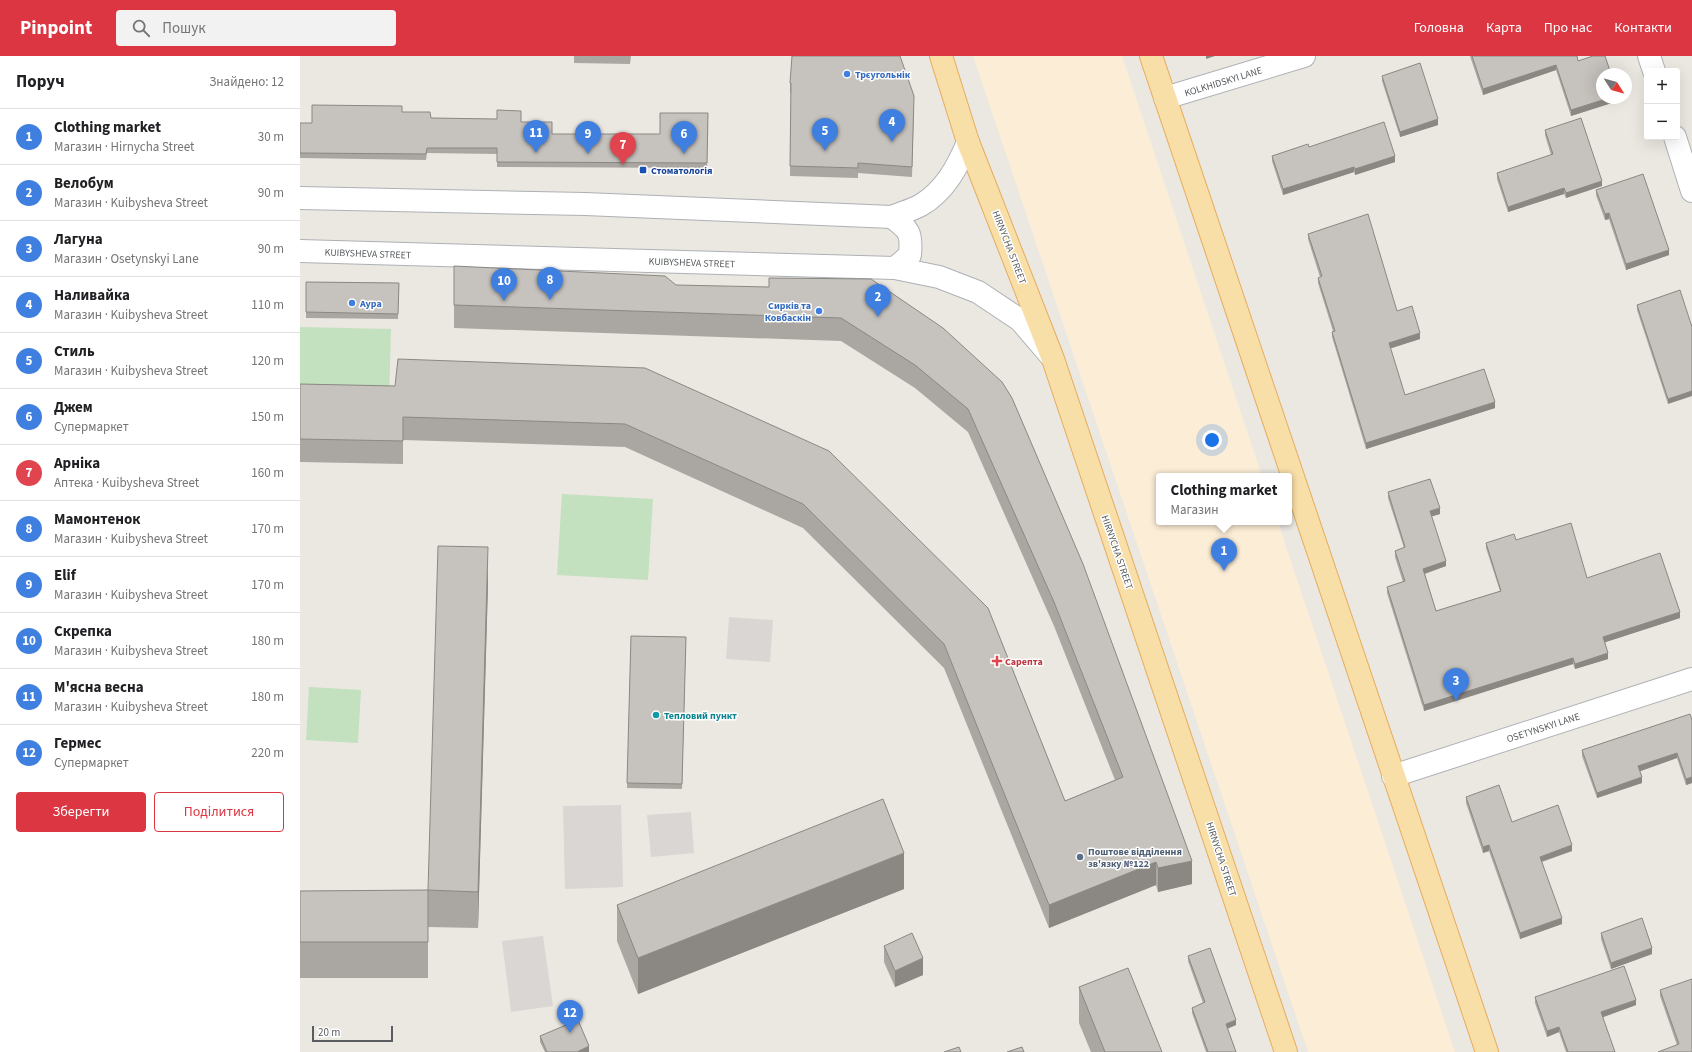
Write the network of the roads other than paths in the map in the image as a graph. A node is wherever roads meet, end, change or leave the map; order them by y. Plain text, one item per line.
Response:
1 (941, 56) edge
2 (1150, 56) edge
3 (1304, 56) edge
4 (1649, 56) edge
5 (1653, 68) edge
6 (1165, 98) junction
7 (1676, 140) edge
8 (968, 142) junction
9 (1692, 191) edge
10 (300, 198) edge
11 (892, 217) junction
12 (300, 251) edge
13 (895, 268) junction
14 (1053, 359) junction
15 (1291, 473) edge
16 (1292, 476) edge
17 (1692, 679) edge
18 (1393, 776) junction
19 (1286, 1052) edge
20 (1487, 1052) edge

1 - 8 main road, HIRNYCHA STREET
2 - 6 main road
3 - 6 main road, KOLKHIDSKYI LANE
4 - 5 main road
6 - 15 main road
7 - 9 main road
8 - 11 main road
8 - 14 main road, HIRNYCHA STREET
10 - 11 main road
11 - 13 main road
12 - 13 main road, KUIBYSHEVA STREET
13 - 14 main road, KUIBYSHEVA STREET
14 - 19 main road, HIRNYCHA STREET
16 - 18 main road
17 - 18 main road, OSETYNSKYI LANE
18 - 20 main road

